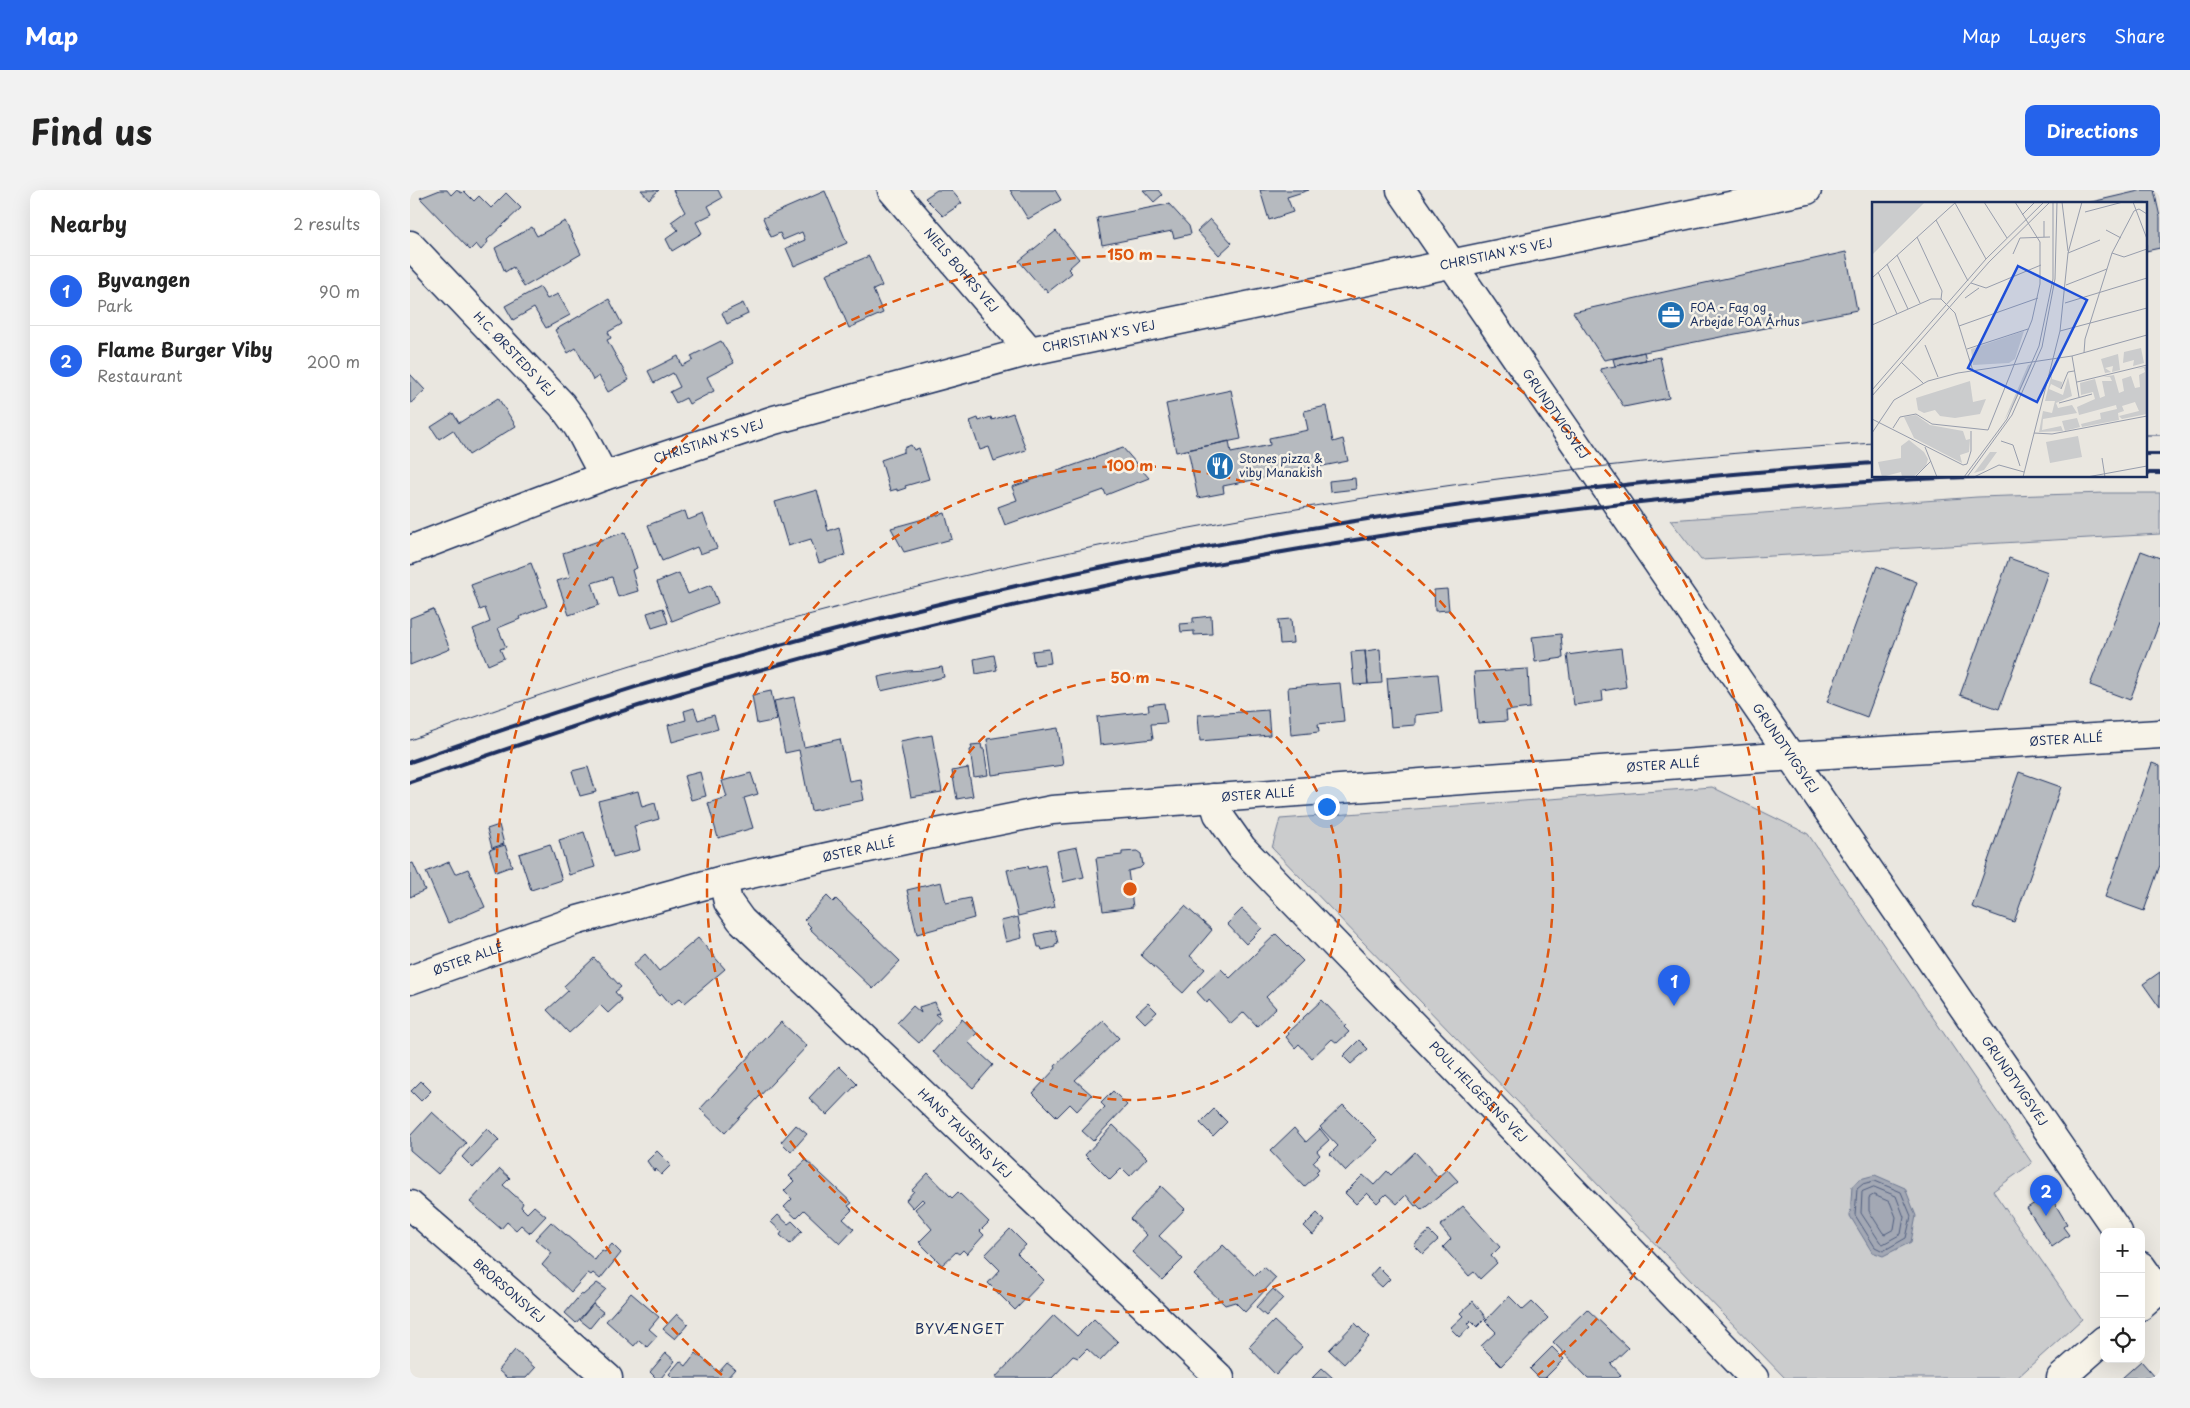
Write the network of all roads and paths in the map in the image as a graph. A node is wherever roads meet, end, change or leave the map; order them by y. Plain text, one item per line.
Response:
1 (892, 190) edge
2 (1401, 190) edge
3 (1807, 190) edge
4 (410, 245) edge
5 (1451, 264) junction
6 (1030, 351) junction
7 (604, 476) junction
8 (410, 550) edge
9 (2160, 734) edge
10 (1789, 756) junction
11 (1212, 798) junction
12 (723, 880) junction
13 (410, 980) edge
14 (410, 1205) edge
15 (2115, 1228) edge
16 (2144, 1273) edge
17 (2153, 1297) edge
18 (2100, 1344) edge
19 (608, 1378) edge
20 (1220, 1378) edge
21 (1754, 1378) edge
22 (2061, 1378) edge

1 - 6 street, NIELS BOHRS VEJ
2 - 5 street, GRUNDTVIGSVEJ
3 - 5 street, CHRISTIAN X'S VEJ
4 - 7 street, H.C. ØRSTEDS VEJ
5 - 6 street, CHRISTIAN X'S VEJ
5 - 10 street, GRUNDTVIGSVEJ
6 - 7 street, CHRISTIAN X'S VEJ
7 - 8 street, CHRISTIAN X'S VEJ
9 - 10 street, ØSTER ALLÉ
10 - 11 street, ØSTER ALLÉ
10 - 15 street, GRUNDTVIGSVEJ
11 - 12 street, ØSTER ALLÉ
11 - 21 street, POUL HELGESENS VEJ
12 - 13 street, ØSTER ALLÉ
12 - 20 street, HANS TAUSENS VEJ
14 - 19 street, BRORSONSVEJ
16 - 17 street
18 - 22 street

